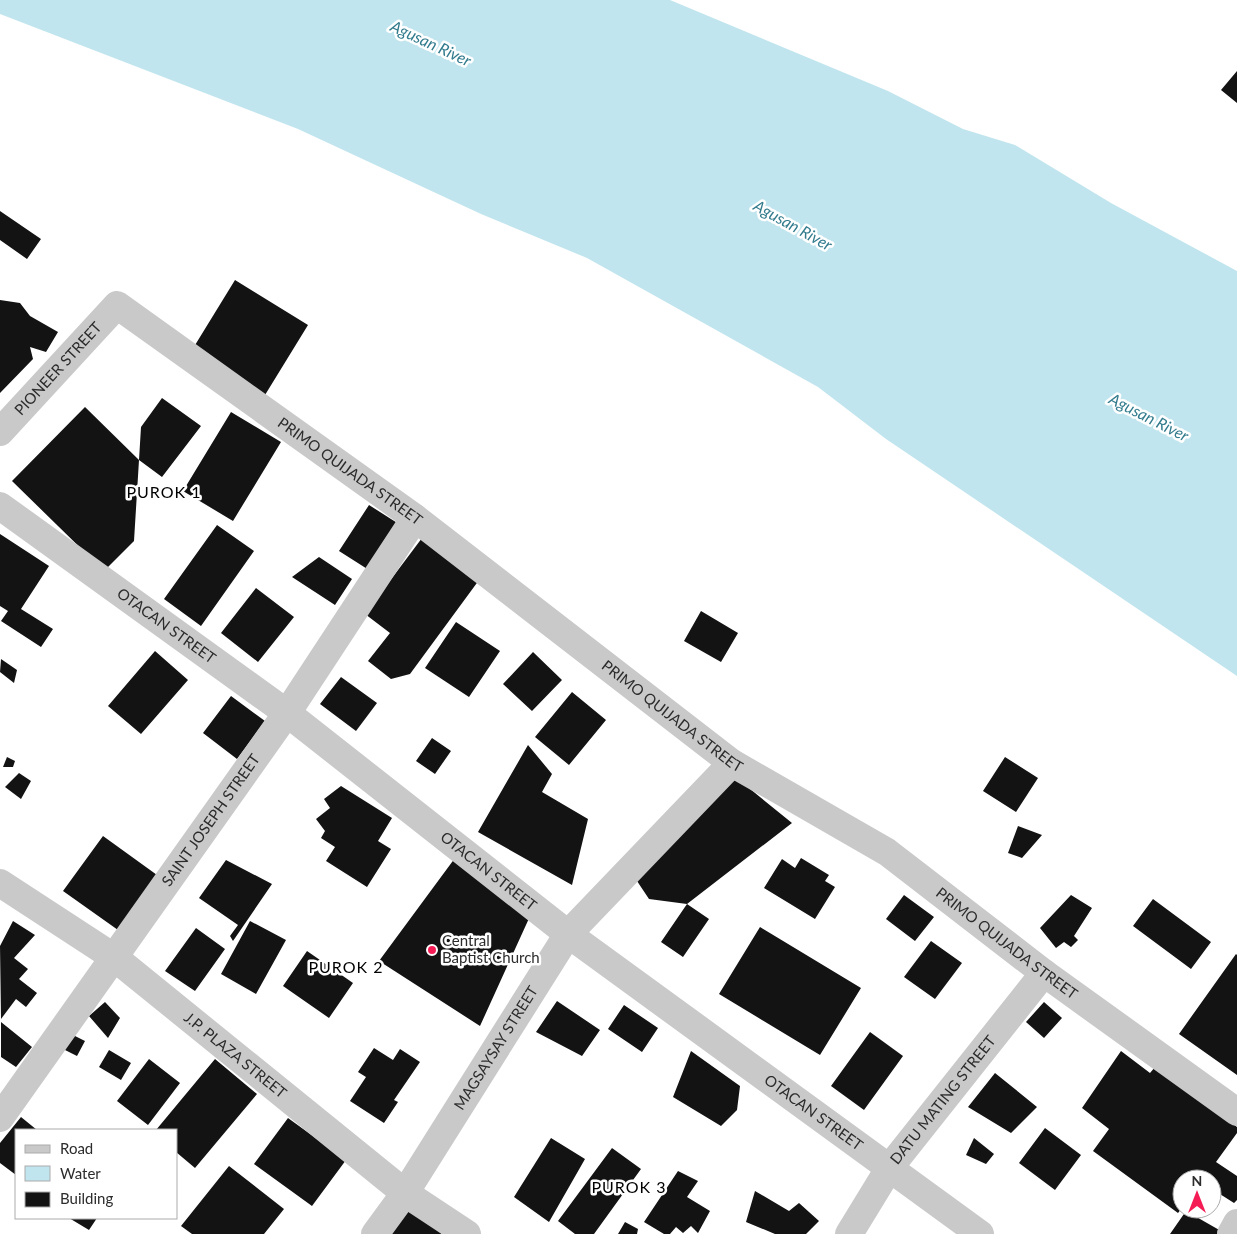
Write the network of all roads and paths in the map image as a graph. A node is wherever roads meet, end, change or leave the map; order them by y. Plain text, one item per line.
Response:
1 (117, 306) joint
2 (0, 432) edge
3 (0, 506) edge
4 (415, 518) junction
5 (287, 714) junction
6 (732, 762) junction
7 (0, 883) edge
8 (568, 934) junction
9 (115, 958) junction
10 (1044, 973) junction
11 (1237, 1112) edge
12 (0, 1118) edge
13 (890, 1166) junction
14 (405, 1193) junction
15 (1237, 1223) edge
16 (376, 1234) edge
17 (467, 1234) edge
18 (849, 1234) edge
19 (980, 1234) edge
20 (1231, 1234) edge

1 - 2 street, PIONEER STREET
1 - 4 street, PRIMO QUIJADA STREET
3 - 5 street, OTACAN STREET
4 - 5 street, SAINT JOSEPH STREET
4 - 6 street, PRIMO QUIJADA STREET
5 - 8 street, OTACAN STREET
5 - 9 street, SAINT JOSEPH STREET
6 - 8 street, MAGSAYSAY STREET
6 - 10 street, PRIMO QUIJADA STREET
7 - 9 street, J.P. PLAZA STREET
8 - 13 street, OTACAN STREET
8 - 14 street, MAGSAYSAY STREET
9 - 12 street, SAINT JOSEPH STREET
9 - 14 street, J.P. PLAZA STREET
10 - 11 street, PRIMO QUIJADA STREET
10 - 13 street, DATU MATING STREET
13 - 18 street, DATU MATING STREET
13 - 19 street, OTACAN STREET
14 - 16 street, MAGSAYSAY STREET
14 - 17 street, J.P. PLAZA STREET
15 - 20 street

